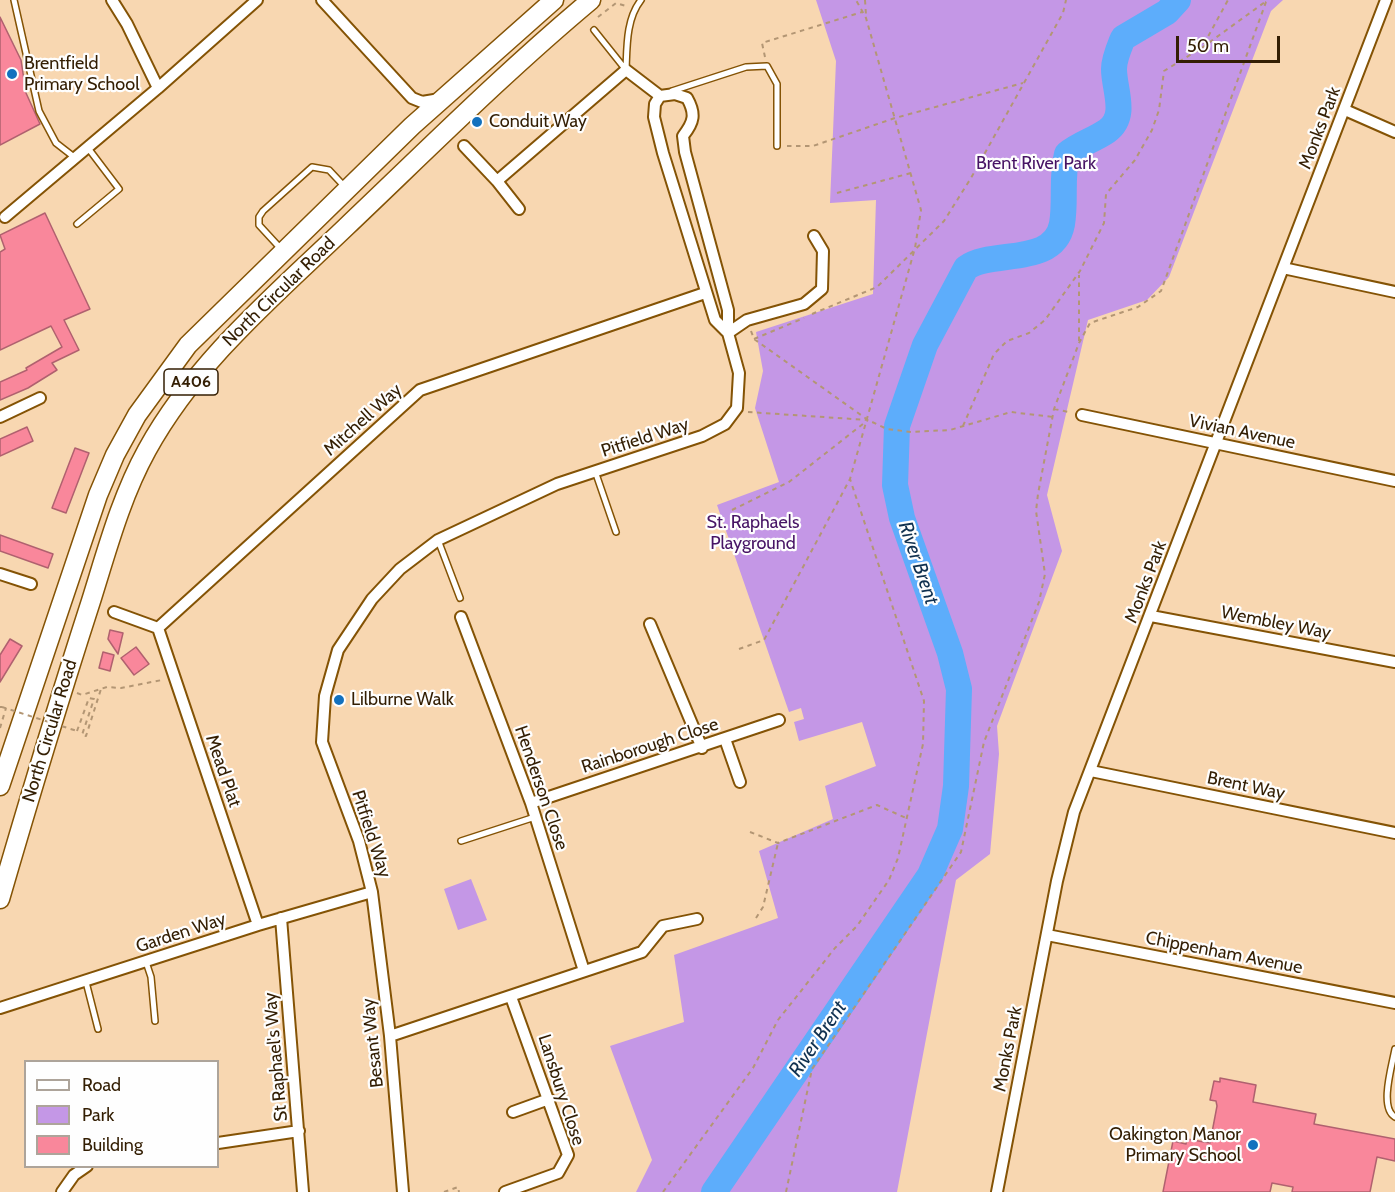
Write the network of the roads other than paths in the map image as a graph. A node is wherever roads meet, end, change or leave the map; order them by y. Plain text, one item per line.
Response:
1 (14, 0) edge
2 (112, 0) edge
3 (257, 0) edge
4 (322, 0) edge
5 (554, 0) edge
6 (591, 0) edge
7 (641, 0) edge
8 (1386, 0) edge
9 (594, 30) dead end
10 (626, 70) junction
11 (158, 88) junction
12 (660, 96) junction
13 (443, 98) junction
14 (1345, 110) junction
15 (1395, 132) edge
16 (464, 146) dead end
17 (777, 146) road end
18 (88, 148) junction
19 (74, 157) junction
20 (497, 181) junction
21 (348, 190) junction
22 (519, 209) dead end
23 (3, 219) edge
24 (77, 224) dead end
25 (814, 236) dead end
26 (284, 251) junction
27 (1283, 268) junction
28 (1395, 292) edge
29 (705, 293) junction
30 (728, 333) junction
31 (40, 398) dead end
32 (1082, 415) road end
33 (0, 417) edge
34 (1216, 444) junction
35 (595, 471) junction
36 (1395, 481) edge
37 (616, 532) dead end
38 (438, 540) junction
39 (0, 574) edge
40 (31, 584) dead end
41 (460, 598) dead end
42 (114, 612) dead end
43 (1151, 616) junction
44 (461, 617) dead end
45 (650, 624) dead end
46 (158, 627) junction
47 (1395, 662) edge
48 (779, 720) dead end
49 (725, 739) junction
50 (702, 748) junction
51 (1091, 771) junction
52 (740, 782) dead end
53 (0, 786) edge
54 (531, 803) junction
55 (535, 817) junction
56 (1395, 833) edge
57 (461, 841) dead end
58 (372, 892) junction
59 (0, 899) edge
60 (281, 918) junction
61 (697, 919) dead end
62 (258, 925) junction
63 (1047, 935) junction
64 (146, 962) junction
65 (584, 971) junction
66 (86, 982) junction
67 (511, 998) junction
68 (1395, 1003) edge
69 (0, 1008) edge
70 (155, 1021) dead end
71 (98, 1029) dead end
72 (390, 1036) junction
73 (1395, 1049) edge
74 (549, 1099) junction
75 (513, 1112) dead end
76 (1395, 1117) edge
77 (299, 1131) junction
78 (219, 1143) edge
79 (85, 1168) edge
80 (62, 1192) edge
81 (303, 1192) edge
82 (403, 1192) edge
83 (505, 1192) edge
84 (997, 1192) edge

1 - 19 lane
2 - 11 street
3 - 11 street
4 - 13 street
5 - 13 highway, North Circular Road / A406
6 - 59 highway, North Circular Road / A406
7 - 10 lane
8 - 14 street, Monks Park
9 - 10 lane
10 - 12 street
10 - 20 street
11 - 18 street
12 - 17 lane
12 - 29 street
12 - 30 street
13 - 21 highway, North Circular Road / A406
14 - 15 street
14 - 27 street, Monks Park
16 - 20 street
18 - 19 street
18 - 24 lane
19 - 23 street
20 - 22 street
21 - 26 highway, North Circular Road / A406
21 - 26 lane
25 - 30 street
26 - 53 highway, North Circular Road / A406
27 - 28 street
27 - 34 street, Monks Park
29 - 30 street
29 - 46 street, Mitchell Way
30 - 35 street, Pitfield Way
31 - 33 street
32 - 34 street, Vivian Avenue
34 - 36 street, Vivian Avenue
34 - 43 street, Monks Park
35 - 37 lane
35 - 38 street, Pitfield Way
38 - 41 lane
38 - 58 street, Pitfield Way
39 - 40 street
42 - 46 street
43 - 47 street, Wembley Way
43 - 51 street, Monks Park
44 - 54 street, Henderson Close
45 - 50 street
46 - 62 street, Mead Plat
48 - 49 street, Rainborough Close
49 - 50 street, Rainborough Close
49 - 52 street
50 - 54 street, Rainborough Close
51 - 56 street, Brent Way
51 - 63 street, Monks Park
54 - 55 street, Henderson Close
55 - 57 lane
55 - 65 street, Henderson Close
58 - 60 street, Garden Way
58 - 72 street, Besant Way
60 - 62 street, Garden Way
60 - 77 street, St Raphael's Way
61 - 65 street
62 - 64 street, Garden Way
63 - 68 street, Chippenham Avenue
63 - 84 street, Monks Park
64 - 66 street, Garden Way
64 - 70 lane
65 - 67 street
66 - 69 street, Garden Way
66 - 71 lane
67 - 72 street
67 - 74 street, Lansbury Close
72 - 82 street, Besant Way
73 - 76 lane
74 - 75 street
74 - 83 street, Lansbury Close
77 - 78 street
77 - 81 street, St Raphael's Way
79 - 80 street

